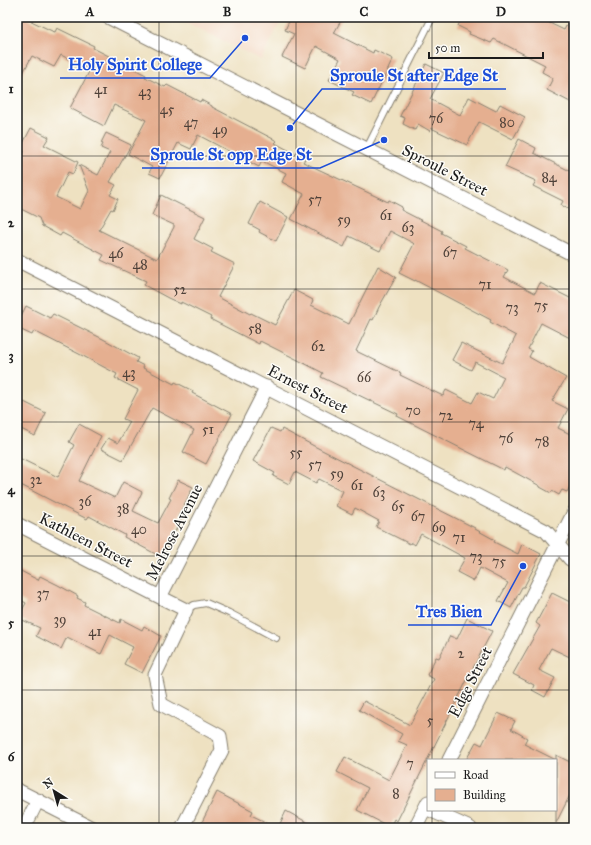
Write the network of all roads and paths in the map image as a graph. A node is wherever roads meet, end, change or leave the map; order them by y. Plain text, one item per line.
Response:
1 (108, 17) edge
2 (442, 17) edge
3 (367, 148) junction
4 (574, 255) edge
5 (17, 260) edge
6 (267, 387) junction
7 (574, 512) edge
8 (17, 524) edge
9 (558, 544) junction
10 (574, 561) edge
11 (160, 597) junction
12 (186, 610) junction
13 (276, 638) dead end
14 (450, 759) edge
15 (17, 790) edge
16 (38, 800) junction
17 (427, 809) edge
18 (436, 811) edge
19 (24, 828) edge
20 (92, 828) edge
21 (182, 828) edge
22 (415, 828) edge
23 (470, 828) edge

1 - 3 street, Sproule Street
2 - 3 lane
3 - 4 street, Sproule Street
5 - 6 street, Ernest Street
6 - 9 street, Ernest Street
6 - 11 street, Melrose Avenue
7 - 9 street, Edge Street
8 - 11 street, Kathleen Street
9 - 10 street, Ernest Street
9 - 14 street, Edge Street
11 - 12 street, Melrose Avenue
12 - 13 lane
12 - 21 street
15 - 16 street
16 - 19 street
16 - 20 street
17 - 22 street
18 - 23 street

